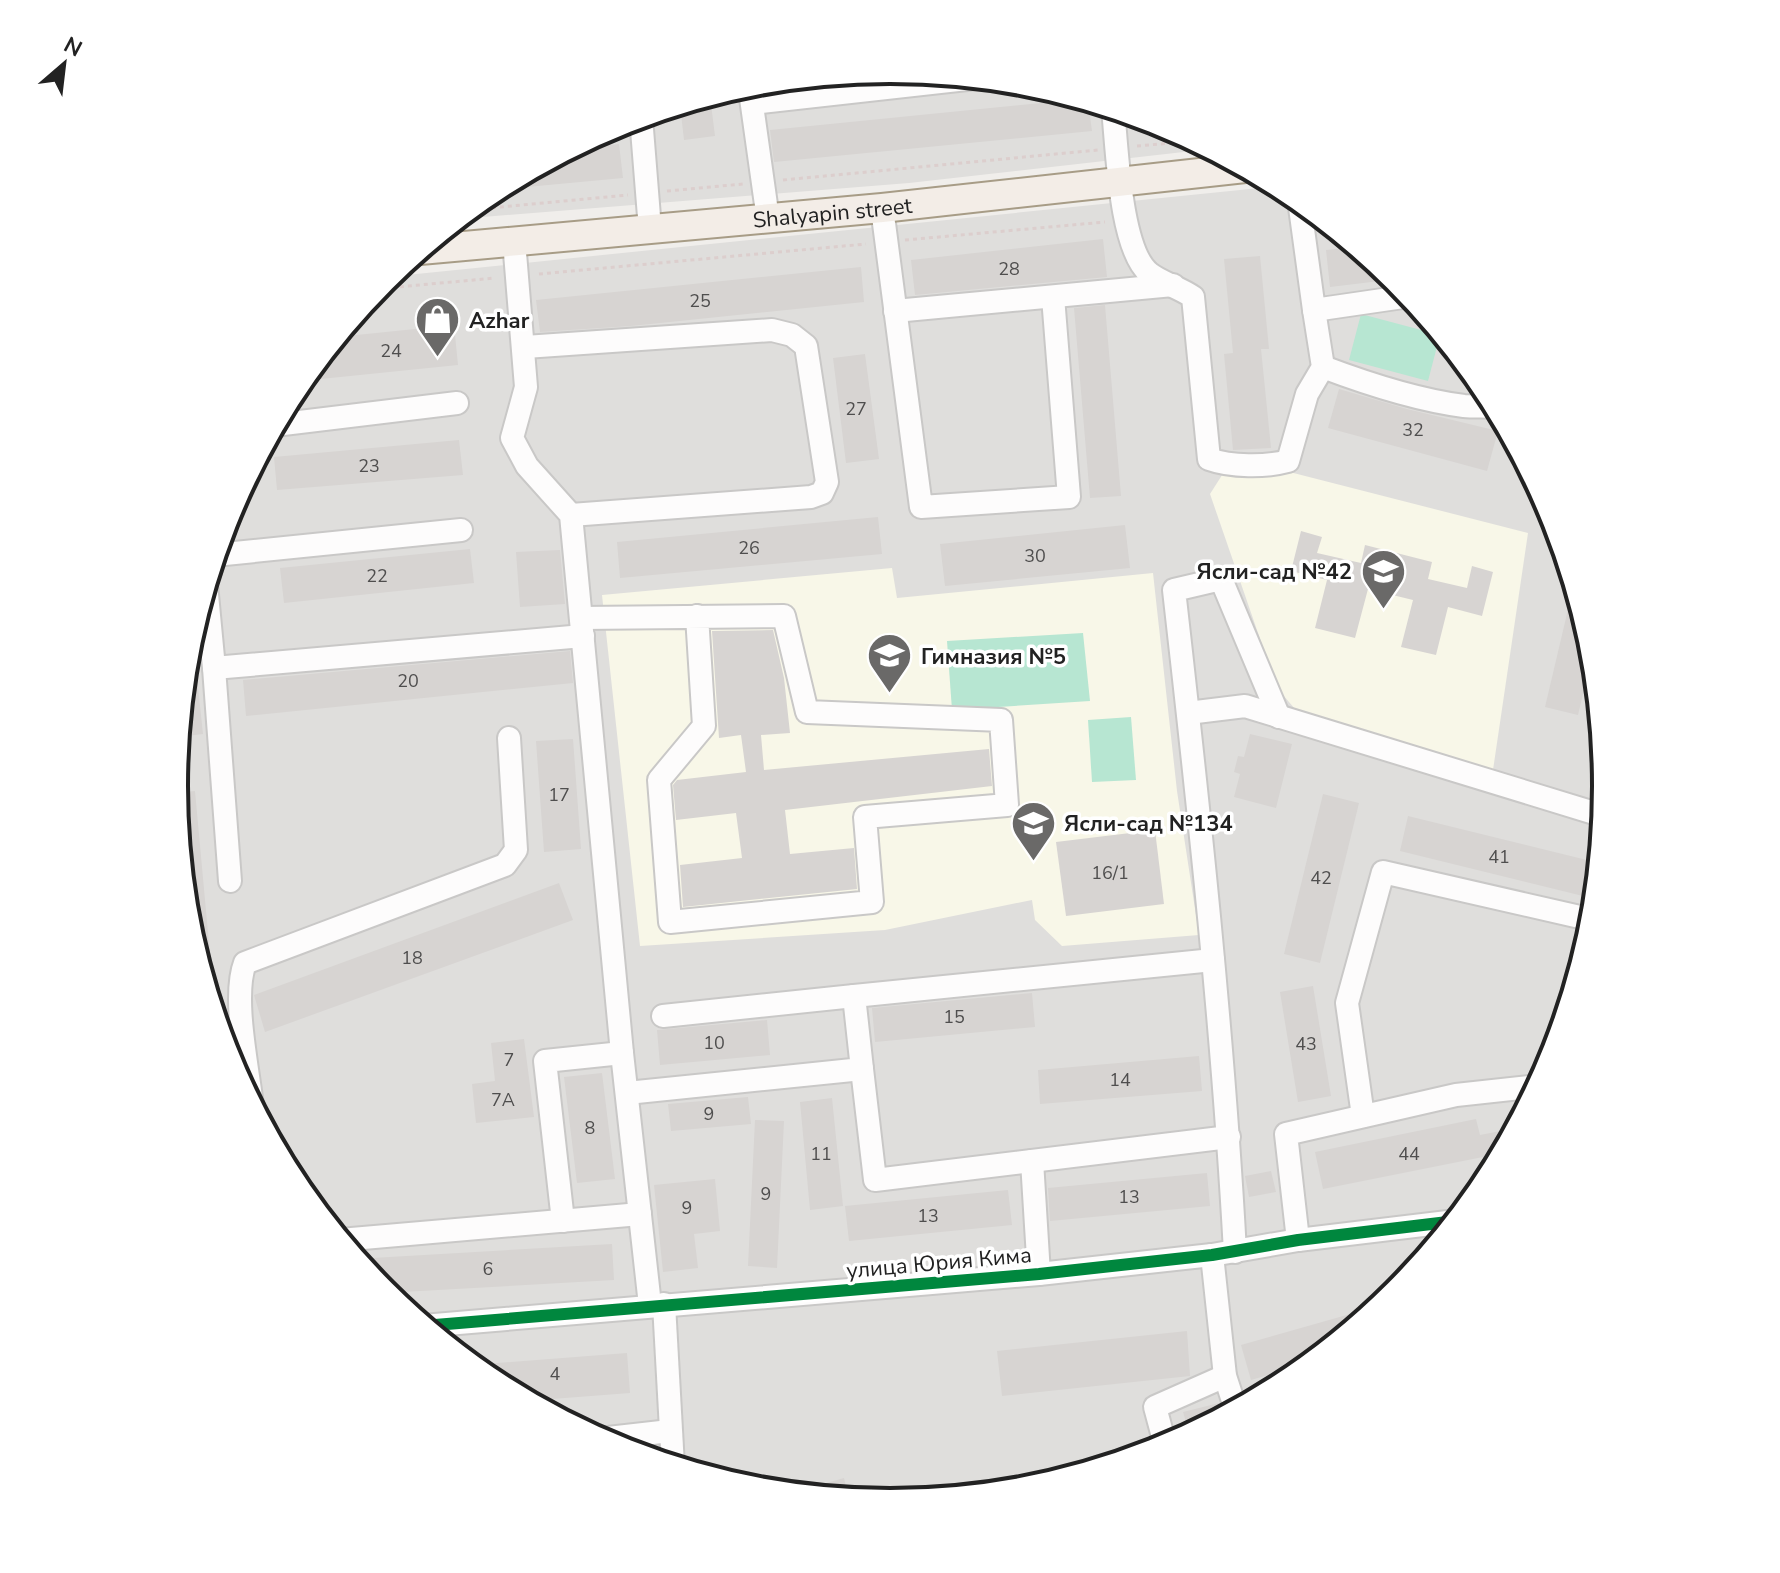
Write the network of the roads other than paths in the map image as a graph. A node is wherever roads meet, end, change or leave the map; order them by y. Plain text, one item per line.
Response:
1 (878, 84) edge
2 (805, 89) edge
3 (752, 97) edge
4 (1114, 120) edge
5 (642, 129) edge
6 (1226, 170) edge
7 (1121, 181) junction
8 (882, 208) junction
9 (1301, 217) edge
10 (768, 219) junction
11 (650, 229) junction
12 (514, 241) junction
13 (440, 247) edge
14 (1176, 285) junction
15 (1053, 297) junction
16 (1395, 298) edge
17 (1314, 310) junction
18 (895, 311) junction
19 (525, 347) junction
20 (1323, 367) junction
21 (457, 403) dead end
22 (1480, 406) edge
23 (289, 423) edge
24 (571, 515) junction
25 (461, 530) dead end
26 (228, 554) edge
27 (209, 614) edge
28 (697, 616) junction
29 (582, 627) junction
30 (214, 668) junction
31 (1188, 713) junction
32 (1279, 717) junction
33 (509, 738) dead end
34 (1591, 812) edge
35 (230, 881) dead end
36 (1580, 917) edge
37 (1213, 960) junction
38 (854, 996) junction
39 (663, 1016) dead end
40 (622, 1053) junction
41 (862, 1069) junction
42 (248, 1071) edge
43 (1524, 1088) edge
44 (627, 1093) junction
45 (1363, 1116) junction
46 (1229, 1137) junction
47 (1032, 1161) junction
48 (640, 1214) junction
49 (563, 1221) junction
50 (1440, 1223) edge
51 (353, 1239) edge
52 (1298, 1240) junction
53 (1235, 1252) junction
54 (1212, 1255) junction
55 (1039, 1274) junction
56 (657, 1304) junction
57 (439, 1325) edge
58 (1225, 1376) junction
59 (1233, 1400) edge
60 (670, 1431) junction
61 (1162, 1434) edge
62 (622, 1436) edge
63 (672, 1454) edge

1 - 2 street
3 - 10 street
4 - 7 street
5 - 11 street
6 - 7 main road, Shalyapin street
7 - 8 main road, Shalyapin street
7 - 14 street
8 - 10 main road, Shalyapin street
8 - 18 street
9 - 17 street
10 - 11 main road, Shalyapin street
11 - 12 main road, Shalyapin street
12 - 13 main road, Shalyapin street
12 - 19 street
14 - 15 street
14 - 20 street
15 - 18 street
15 - 18 street
16 - 17 street
17 - 20 street
19 - 24 street
19 - 24 street
20 - 22 street
21 - 23 street
24 - 29 street
25 - 26 street
27 - 30 street
28 - 28 street
28 - 29 street
29 - 30 street
29 - 40 street
30 - 35 street
31 - 32 street
31 - 32 street
31 - 37 street
32 - 34 street
33 - 42 street
36 - 45 street
37 - 38 street
37 - 46 street
38 - 39 street
38 - 41 street
40 - 44 street
40 - 49 street
41 - 44 street
41 - 47 street
43 - 45 street
44 - 48 street
45 - 52 street
46 - 47 street
46 - 53 street
47 - 55 street
48 - 49 street
48 - 56 street
49 - 51 street
50 - 52 street, улица Юрия Кима
52 - 53 street, улица Юрия Кима
53 - 54 street, улица Юрия Кима
54 - 55 street, улица Юрия Кима
54 - 58 street
55 - 56 street, улица Юрия Кима
56 - 57 street, улица Юрия Кима
56 - 60 street
58 - 59 street
58 - 61 street
60 - 62 street
60 - 63 street

